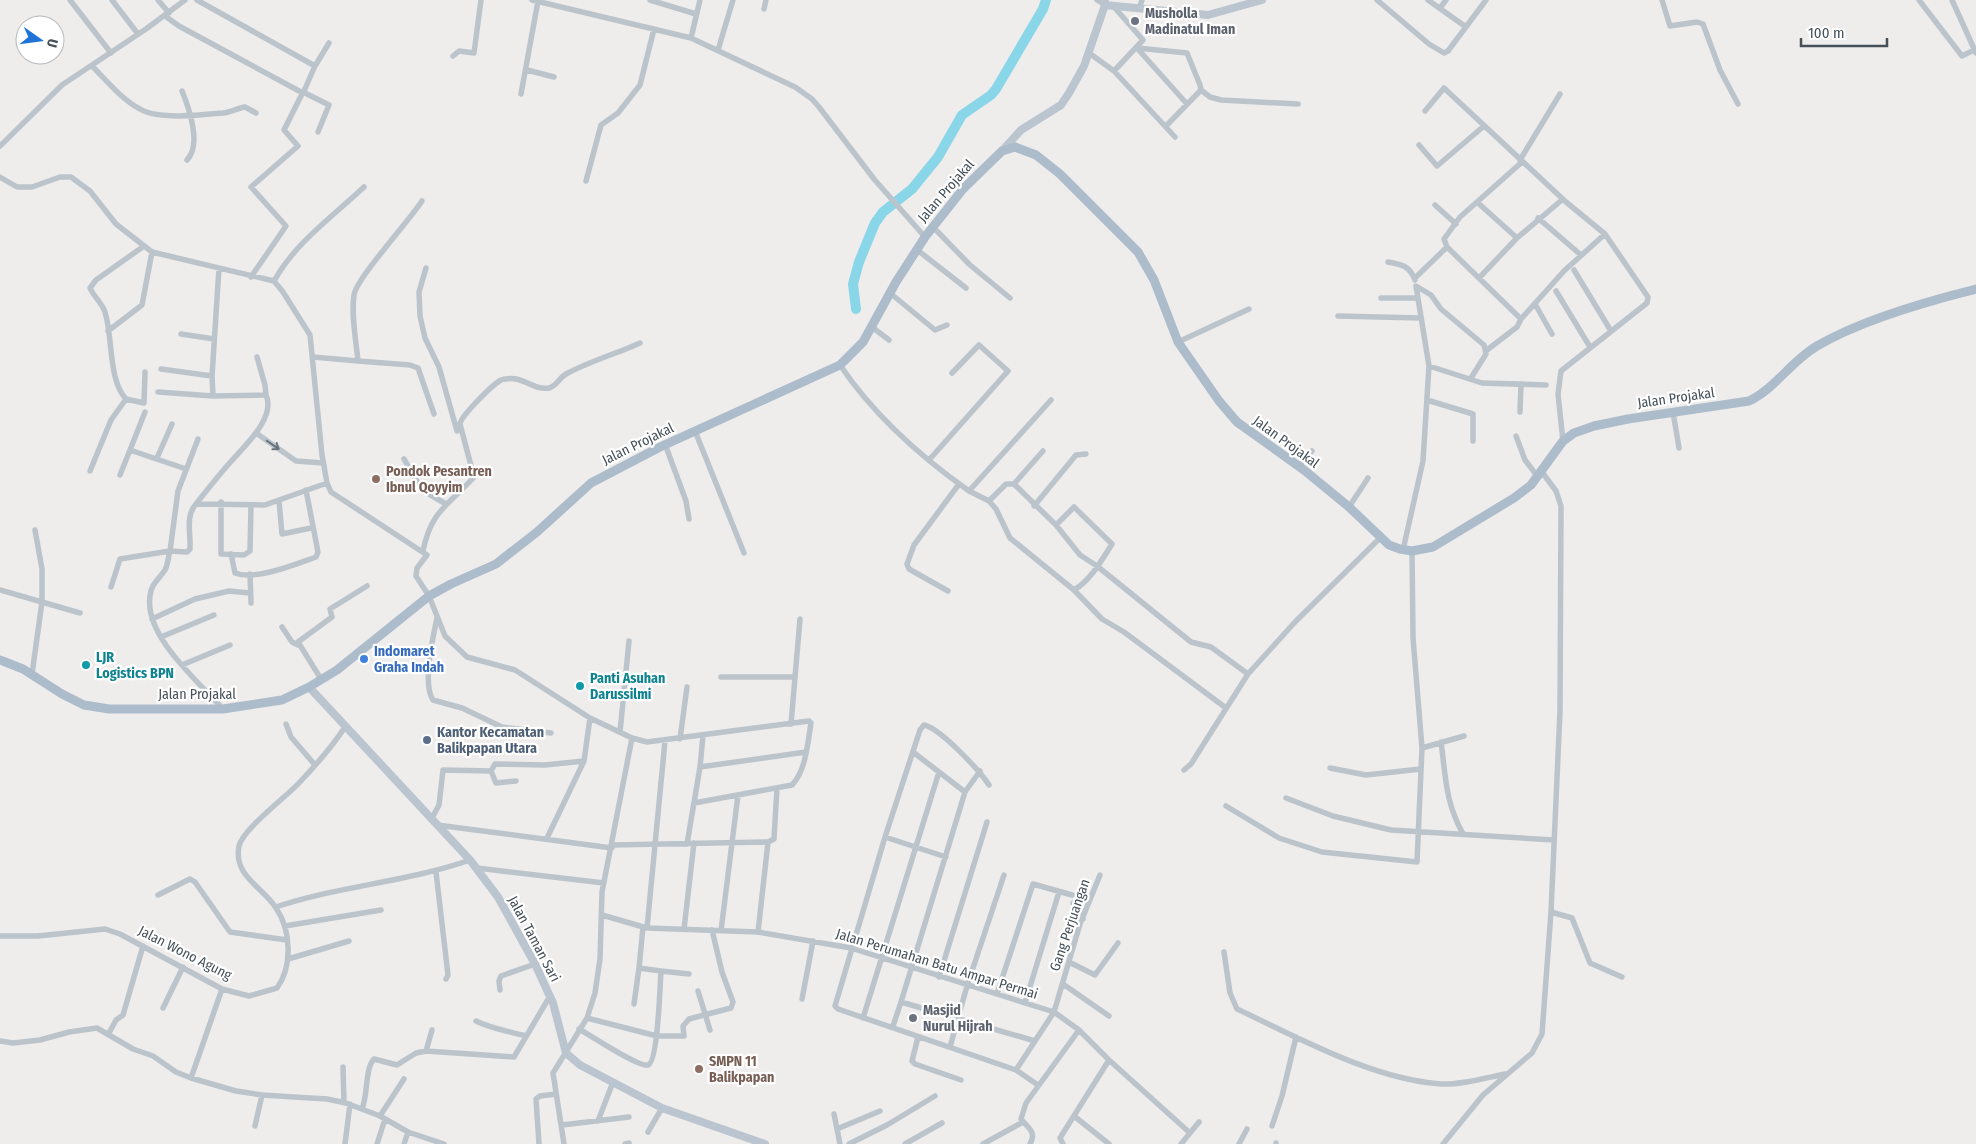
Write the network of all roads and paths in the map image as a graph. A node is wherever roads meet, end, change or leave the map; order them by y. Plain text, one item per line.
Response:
1 (70, 0) edge
2 (112, 0) edge
3 (158, 0) edge
4 (185, 0) edge
5 (197, 0) edge
6 (481, 0) edge
7 (535, 0) edge
8 (650, 0) edge
9 (700, 0) edge
10 (733, 0) edge
11 (766, 0) edge
12 (1097, 0) edge
13 (1142, 0) edge
14 (1377, 0) edge
15 (1428, 0) edge
16 (1446, 0) edge
17 (1486, 0) edge
18 (1662, 0) edge
19 (1919, 0) edge
20 (1952, 0) edge
21 (1256, 1) edge
22 (1106, 2) edge
23 (565, 3) edge
24 (1114, 7) junction
25 (1440, 8) junction
26 (1139, 9) junction
27 (764, 10) dead end
28 (696, 14) junction
29 (167, 15) junction
30 (1466, 27) junction
31 (654, 28) junction
32 (138, 34) junction
33 (692, 38) junction
34 (329, 43) dead end
35 (1137, 48) junction
36 (718, 50) junction
37 (1976, 51) edge
38 (1090, 52) junction
39 (110, 53) junction
40 (454, 56) dead end
41 (92, 66) junction
42 (315, 66) junction
43 (527, 70) junction
44 (1114, 70) junction
45 (554, 77) dead end
46 (1201, 90) junction
47 (182, 91) dead end
48 (303, 92) junction
49 (521, 94) dead end
50 (1560, 94) dead end
51 (1187, 104) junction
52 (1298, 104) dead end
53 (1738, 104) dead end
54 (1425, 111) dead end
55 (256, 113) dead end
56 (192, 115) junction
57 (1166, 126) junction
58 (1484, 126) junction
59 (318, 132) dead end
60 (1175, 137) dead end
61 (1419, 145) dead end
62 (0, 146) edge
63 (1002, 151) junction
64 (187, 160) dead end
65 (1521, 161) junction
66 (0, 177) edge
67 (586, 180) dead end
68 (364, 187) dead end
69 (1563, 199) junction
70 (422, 201) dead end
71 (1477, 202) junction
72 (1435, 205) dead end
73 (1538, 218) junction
74 (1456, 224) junction
75 (933, 227) junction
76 (1604, 234) junction
77 (924, 236) junction
78 (1517, 238) junction
79 (144, 246) junction
80 (1447, 247) junction
81 (916, 249) junction
82 (152, 252) junction
83 (1581, 255) junction
84 (1388, 262) dead end
85 (219, 268) junction
86 (426, 268) dead end
87 (1574, 270) dead end
88 (251, 277) junction
89 (1415, 278) junction
90 (1479, 278) junction
91 (274, 282) junction
92 (1416, 286) junction
93 (966, 288) dead end
94 (1976, 289) edge
95 (1556, 291) dead end
96 (890, 293) junction
97 (1010, 298) dead end
98 (1381, 298) dead end
99 (1418, 298) junction
100 (1535, 304) junction
101 (1249, 309) dead end
102 (1338, 316) dead end
103 (1420, 318) junction
104 (1520, 319) junction
105 (948, 325) dead end
106 (872, 328) junction
107 (108, 331) junction
108 (1611, 331) junction
109 (181, 334) dead end
110 (1552, 334) dead end
111 (214, 339) junction
112 (889, 340) dead end
113 (1178, 342) junction
114 (640, 343) dead end
115 (1590, 347) junction
116 (1487, 350) junction
117 (257, 357) dead end
118 (313, 357) junction
119 (358, 361) junction
120 (840, 365) junction
121 (1429, 366) junction
122 (161, 368) dead end
123 (145, 372) dead end
124 (952, 374) dead end
125 (212, 376) junction
126 (1471, 378) junction
127 (1521, 384) junction
128 (1546, 385) dead end
129 (158, 392) dead end
130 (266, 395) junction
131 (213, 396) junction
132 (126, 399) junction
133 (1051, 400) dead end
134 (1427, 400) junction
135 (145, 412) dead end
136 (1520, 412) dead end
137 (1673, 412) junction
138 (434, 414) dead end
139 (172, 424) dead end
140 (695, 431) junction
141 (256, 433) junction
142 (1516, 436) dead end
143 (198, 438) dead end
144 (1472, 441) dead end
145 (1563, 441) junction
146 (665, 444) junction
147 (1679, 448) dead end
148 (465, 449) junction
149 (130, 450) junction
150 (1043, 450) dead end
151 (1312, 451) dead end
152 (1086, 454) dead end
153 (158, 458) junction
154 (404, 459) dead end
155 (929, 460) junction
156 (323, 463) junction
157 (1298, 467) junction
158 (186, 469) junction
159 (90, 471) dead end
160 (120, 474) dead end
161 (1540, 474) junction
162 (1368, 478) dead end
163 (327, 484) junction
164 (959, 484) junction
165 (1014, 484) junction
166 (306, 490) junction
167 (969, 491) junction
168 (279, 501) junction
169 (989, 501) junction
170 (221, 502) junction
171 (196, 504) junction
172 (446, 504) junction
173 (251, 505) junction
174 (1034, 506) junction
175 (1349, 507) junction
176 (688, 520) dead end
177 (1056, 525) junction
178 (311, 528) junction
179 (36, 530) dead end
180 (1381, 537) junction
181 (1403, 550) junction
182 (170, 551) junction
183 (423, 551) junction
184 (1412, 552) junction
185 (744, 553) dead end
186 (231, 554) junction
187 (1097, 566) junction
188 (250, 574) junction
189 (367, 586) dead end
190 (111, 587) dead end
191 (0, 590) edge
192 (1074, 590) junction
193 (948, 591) dead end
194 (250, 593) junction
195 (430, 596) junction
196 (42, 602) junction
197 (250, 603) dead end
198 (80, 613) dead end
199 (214, 615) dead end
200 (437, 618) junction
201 (152, 619) junction
202 (800, 619) dead end
203 (282, 627) dead end
204 (161, 636) junction
205 (630, 641) dead end
206 (230, 644) dead end
207 (298, 645) junction
208 (0, 660) edge
209 (182, 664) junction
210 (32, 674) junction
211 (1248, 674) junction
212 (721, 677) dead end
213 (795, 677) junction
214 (321, 679) junction
215 (309, 687) junction
216 (687, 687) dead end
217 (1226, 708) junction
218 (222, 709) junction
219 (590, 718) junction
220 (286, 724) dead end
221 (791, 724) junction
222 (345, 726) junction
223 (620, 732) junction
224 (551, 733) dead end
225 (702, 736) junction
226 (1464, 736) dead end
227 (632, 738) junction
228 (680, 739) junction
229 (666, 741) junction
230 (1441, 742) junction
231 (1422, 748) junction
232 (806, 752) junction
233 (913, 752) junction
234 (584, 761) junction
235 (316, 765) junction
236 (700, 767) junction
237 (1330, 768) dead end
238 (1421, 769) junction
239 (1184, 770) dead end
240 (491, 771) junction
241 (980, 771) junction
242 (939, 772) junction
243 (516, 781) dead end
244 (989, 785) dead end
245 (777, 788) junction
246 (965, 792) junction
247 (738, 795) junction
248 (1286, 798) dead end
249 (694, 803) junction
250 (1226, 806) dead end
251 (435, 822) junction
252 (987, 822) dead end
253 (1418, 832) junction
254 (1463, 834) junction
255 (885, 837) junction
256 (547, 838) junction
257 (1554, 840) junction
258 (768, 842) junction
259 (691, 843) junction
260 (732, 843) junction
261 (654, 845) junction
262 (916, 846) junction
263 (613, 847) junction
264 (946, 857) junction
265 (470, 860) junction
266 (477, 868) junction
267 (436, 872) junction
268 (1004, 875) dead end
269 (1100, 875) dead end
270 (604, 883) junction
271 (1059, 892) junction
272 (158, 895) dead end
273 (1072, 895) dead end
274 (1073, 903) dead end
275 (276, 907) junction
276 (381, 910) dead end
277 (1551, 912) junction
278 (602, 915) junction
279 (1083, 919) junction
280 (285, 926) junction
281 (645, 928) junction
282 (684, 930) junction
283 (712, 930) junction
284 (721, 931) junction
285 (758, 932) junction
286 (0, 936) edge
287 (286, 940) junction
288 (349, 941) dead end
289 (813, 941) junction
290 (1118, 942) dead end
291 (143, 946) junction
292 (851, 948) junction
293 (1224, 952) dead end
294 (881, 958) junction
295 (288, 959) junction
296 (1069, 962) junction
297 (535, 964) junction
298 (183, 967) junction
299 (640, 968) junction
300 (912, 968) junction
301 (662, 971) junction
302 (689, 974) dead end
303 (939, 977) junction
304 (1622, 977) dead end
305 (446, 979) dead end
306 (1063, 984) junction
307 (967, 986) junction
308 (222, 989) junction
309 (500, 990) dead end
310 (698, 991) dead end
311 (997, 994) junction
312 (550, 996) junction
313 (802, 999) dead end
314 (901, 1002) junction
315 (1025, 1003) junction
316 (634, 1004) dead end
317 (163, 1008) dead end
318 (1054, 1012) junction
319 (707, 1015) junction
320 (1110, 1016) dead end
321 (587, 1018) junction
322 (863, 1018) junction
323 (958, 1018) junction
324 (476, 1020) dead end
325 (893, 1026) junction
326 (432, 1030) dead end
327 (579, 1030) junction
328 (710, 1030) dead end
329 (1079, 1030) junction
330 (109, 1033) junction
331 (526, 1036) junction
332 (657, 1036) junction
333 (918, 1036) junction
334 (1296, 1037) junction
335 (0, 1041) edge
336 (1035, 1041) junction
337 (950, 1047) junction
338 (426, 1051) junction
339 (566, 1053) junction
340 (1109, 1060) junction
341 (343, 1067) dead end
342 (1016, 1070) junction
343 (1505, 1074) junction
344 (191, 1078) junction
345 (404, 1079) dead end
346 (961, 1080) dead end
347 (613, 1082) junction
348 (1038, 1085) junction
349 (556, 1094) junction
350 (262, 1095) junction
351 (935, 1096) dead end
352 (347, 1104) junction
353 (662, 1108) junction
354 (362, 1109) junction
355 (880, 1111) dead end
356 (834, 1114) dead end
357 (1074, 1116) junction
358 (629, 1117) dead end
359 (383, 1118) junction
360 (598, 1121) junction
361 (1023, 1122) junction
362 (1199, 1122) dead end
363 (942, 1123) dead end
364 (562, 1125) junction
365 (255, 1126) dead end
366 (1272, 1126) dead end
367 (836, 1129) junction
368 (1247, 1130) dead end
369 (408, 1132) junction
370 (648, 1132) dead end
371 (1190, 1133) junction
372 (1062, 1143) edge
373 (345, 1144) edge
374 (377, 1144) edge
375 (404, 1144) edge
376 (444, 1144) edge
377 (539, 1144) edge
378 (564, 1144) edge
379 (765, 1144) edge
380 (840, 1144) edge
381 (849, 1144) edge
382 (905, 1144) edge
383 (983, 1144) edge
384 (1030, 1144) edge
385 (1108, 1144) edge
386 (1181, 1144) edge
387 (1239, 1144) edge
388 (1442, 1144) edge

1 - 39 street
2 - 32 street
3 - 29 street
4 - 29 street
5 - 42 street
6 - 40 street
7 - 23 street
7 - 43 street
8 - 28 street
9 - 28 street
10 - 36 street
11 - 27 street
12 - 22 street
13 - 26 street
14 - 30 street
15 - 25 street
16 - 25 street
17 - 30 street
18 - 53 street
19 - 37 street
20 - 37 street
21 - 26 street
22 - 24 street
22 - 38 street
23 - 31 street
24 - 26 street
24 - 35 street
25 - 30 street
28 - 33 street
29 - 32 street
29 - 48 street
31 - 33 street
31 - 67 street
32 - 39 street
33 - 36 street
34 - 42 street
35 - 44 street
35 - 46 street
35 - 51 street
36 - 77 street
38 - 44 street
38 - 63 street
39 - 41 street
41 - 56 street
41 - 62 street
42 - 48 street
43 - 45 street
43 - 49 street
44 - 57 street
46 - 51 street
46 - 52 street
47 - 56 street
48 - 59 street
48 - 88 street
50 - 65 street
51 - 57 street
54 - 58 street
55 - 56 street
56 - 64 street
57 - 60 street
58 - 61 street
58 - 65 street
63 - 75 main road, Jalan Projakal
63 - 113 main road, Jalan Projakal
65 - 69 street
65 - 71 street
66 - 79 street
68 - 91 street
69 - 73 street
69 - 76 street
70 - 119 street
71 - 74 street
71 - 78 street
72 - 74 street
73 - 78 street
73 - 83 street
74 - 80 street
75 - 77 main road, Jalan Projakal
75 - 97 street
76 - 83 street
76 - 108 street
77 - 81 main road, Jalan Projakal
78 - 90 street
79 - 82 street
79 - 107 street
80 - 89 street
80 - 90 street
81 - 93 street
81 - 96 main road, Jalan Projakal
82 - 85 street
82 - 107 street
83 - 100 street
84 - 89 street
85 - 88 street
85 - 111 street
86 - 148 street
87 - 108 street
88 - 91 street
89 - 92 street
90 - 104 street
91 - 118 street
92 - 99 street
92 - 116 street
94 - 137 main road, Jalan Projakal
95 - 115 street
96 - 105 street
96 - 106 main road, Jalan Projakal
98 - 99 street
99 - 103 street
100 - 104 street
100 - 110 street
101 - 113 street
102 - 103 street
103 - 121 street
104 - 116 street
106 - 112 street
106 - 120 main road, Jalan Projakal
107 - 132 street
108 - 115 street
109 - 111 street
111 - 125 street
113 - 157 main road, Jalan Projakal
114 - 148 street
115 - 145 street
116 - 126 street
117 - 130 street
118 - 119 street
118 - 156 street
119 - 138 street
120 - 140 main road, Jalan Projakal
120 - 155 street
121 - 126 street
121 - 134 street
122 - 125 street
123 - 132 street
124 - 155 street
125 - 131 street
126 - 127 street
127 - 128 street
127 - 136 street
129 - 131 street
130 - 131 street
130 - 141 street
132 - 159 street
133 - 167 street
134 - 144 street
134 - 181 street
135 - 149 street
137 - 145 main road, Jalan Projakal
137 - 147 street
139 - 153 street
140 - 146 main road, Jalan Projakal
140 - 185 street
141 -> 156 street
141 - 171 street
142 - 161 street
143 - 158 street
145 - 161 main road, Jalan Projakal
146 - 176 street
146 - 195 main road, Jalan Projakal
148 - 172 street
149 - 153 street
149 - 160 street
150 - 165 street
151 - 157 street
152 - 174 street
153 - 158 street
154 - 172 street
155 - 164 street
156 - 163 street
157 - 175 main road, Jalan Projakal
158 - 182 street
161 - 184 main road, Jalan Projakal
161 - 257 street
162 - 175 street
163 - 166 street
163 - 183 street
164 - 167 street
164 - 193 street
165 - 169 street
165 - 174 street
166 - 168 street
166 - 178 street
167 - 169 street
168 - 173 street
168 - 178 street
169 - 192 street
170 - 171 street
170 - 173 street
170 - 186 street
171 - 182 street
172 - 183 street
173 - 186 street
174 - 177 street
175 - 180 main road, Jalan Projakal
177 - 187 street
177 - 187 street
178 - 188 street
179 - 196 street
180 - 181 main road, Jalan Projakal
180 - 211 street
181 - 184 main road, Jalan Projakal
182 - 190 street
182 - 201 street
183 - 195 street
184 - 231 street
186 - 188 street
187 - 192 street
187 - 211 street
188 - 194 street
189 - 207 street
191 - 196 street
192 - 217 street
194 - 197 street
194 - 201 street
195 - 200 street
195 - 214 main road, Jalan Projakal
196 - 198 street
196 - 210 street
199 - 204 street
200 - 219 street
200 - 224 street
201 - 204 street
202 - 213 street
203 - 207 street
204 - 209 street
205 - 223 street
206 - 209 street
207 - 214 street
208 - 210 main road, Jalan Projakal
209 - 218 street
210 - 218 main road, Jalan Projakal
211 - 217 street
212 - 213 street
213 - 221 street
214 - 215 main road, Jalan Projakal
215 - 218 main road, Jalan Projakal
215 - 222 street, Jalan Taman Sari
216 - 228 street
217 - 239 street
219 - 223 street
219 - 234 street
220 - 235 street
221 - 225 street
221 - 232 street
222 - 235 street, Jalan Wono Agung
222 - 251 street, Jalan Taman Sari
223 - 227 street
225 - 228 street
225 - 236 street
226 - 230 street
227 - 229 street
227 - 263 street
228 - 229 street
229 - 261 street
230 - 231 street
230 - 254 street
231 - 238 street
232 - 236 street
232 - 245 street
233 - 241 street
233 - 242 street
233 - 255 street
234 - 240 street
234 - 256 street
235 - 275 street, Jalan Wono Agung
236 - 249 street
237 - 238 street
238 - 253 street
240 - 243 street
240 - 251 street
241 - 244 street
241 - 246 street
242 - 246 street
242 - 262 street
245 - 247 street
245 - 258 street
246 - 264 street
247 - 249 street
247 - 260 street
248 - 253 street
249 - 259 street
250 - 253 street
251 - 256 street
251 - 265 street, Jalan Taman Sari
252 - 303 street
253 - 254 street
254 - 257 street
255 - 262 street
255 - 292 street
256 - 263 street
257 - 277 street
258 - 260 street
258 - 285 street
259 - 260 street
259 - 261 street
259 - 282 street
260 - 284 street
261 - 263 street
261 - 281 street
262 - 264 street
262 - 294 street
263 - 270 street
264 - 300 street
265 - 266 street, Jalan Taman Sari
265 - 267 street
266 - 270 street
266 - 297 street, Jalan Taman Sari
267 - 275 street
267 - 305 street
268 - 307 street
269 - 279 street, Gang Perjuangan
270 - 278 street
271 - 273 street
271 - 311 street
271 - 315 street
272 - 287 street
274 - 279 street
275 - 280 street, Jalan Wono Agung
276 - 280 street
277 - 304 street
277 - 343 street
278 - 281 street, Jalan Perumahan Batu Ampar Permai
278 - 321 street
279 - 296 street, Gang Perjuangan
280 - 287 street, Jalan Wono Agung
281 - 282 street, Jalan Perumahan Batu Ampar Permai
281 - 299 street
282 - 283 street, Jalan Perumahan Batu Ampar Permai
283 - 284 street, Jalan Perumahan Batu Ampar Permai
283 - 319 street
284 - 285 street, Jalan Perumahan Batu Ampar Permai
285 - 289 street, Jalan Perumahan Batu Ampar Permai
286 - 291 street, Jalan Wono Agung
287 - 295 street, Jalan Wono Agung
288 - 295 street
289 - 292 street, Jalan Perumahan Batu Ampar Permai
289 - 313 street
290 - 296 street
291 - 298 street, Jalan Wono Agung
291 - 330 street
292 - 294 street, Jalan Perumahan Batu Ampar Permai
292 - 322 street
293 - 334 street
294 - 300 street, Jalan Perumahan Batu Ampar Permai
294 - 322 street
295 - 308 street, Jalan Wono Agung
296 - 306 street, Gang Perjuangan
297 - 309 street
297 - 312 street, Jalan Taman Sari
298 - 308 street, Jalan Wono Agung
298 - 317 street
299 - 301 street
299 - 316 street
300 - 303 street, Jalan Perumahan Batu Ampar Permai
300 - 314 street
301 - 302 street
301 - 332 street
303 - 307 street, Jalan Perumahan Batu Ampar Permai
306 - 318 street, Gang Perjuangan
306 - 320 street
307 - 311 street, Jalan Perumahan Batu Ampar Permai
307 - 323 street
308 - 344 street
310 - 319 street
311 - 315 street, Jalan Perumahan Batu Ampar Permai
312 - 331 street
312 - 339 street, Jalan Taman Sari
314 - 323 street
314 - 325 street
315 - 318 street, Jalan Perumahan Batu Ampar Permai
318 - 329 street, Jalan Perumahan Batu Ampar Permai
318 - 336 street, Gang Perjuangan
319 - 328 street
319 - 332 street
321 - 327 street
321 - 332 street
322 - 325 street
323 - 336 street
323 - 337 street
324 - 331 street
325 - 333 street
326 - 338 street
327 - 332 street
327 - 339 street
329 - 340 street, Jalan Perumahan Batu Ampar Permai
329 - 348 street
330 - 335 street
330 - 344 street
331 - 338 street
333 - 337 street
333 - 346 street
334 - 343 street
334 - 366 street
336 - 342 street, Gang Perjuangan
337 - 342 street
338 - 354 street
339 - 347 street
339 - 349 street
340 - 357 street
340 - 371 street, Jalan Perumahan Batu Ampar Permai
341 - 352 street
342 - 348 street
343 - 388 street
344 - 350 street
345 - 359 street
347 - 353 street
347 - 360 street
348 - 361 street
349 - 364 street
349 - 377 street
350 - 352 street
350 - 365 street
351 - 381 street
352 - 354 street
352 - 373 street
353 - 370 street
353 - 379 street
354 - 359 street
355 - 367 street
356 - 367 street
357 - 372 street
357 - 385 street
358 - 360 street
359 - 369 street
359 - 374 street
360 - 364 street
361 - 383 street
361 - 384 street
362 - 371 street
363 - 382 street
364 - 378 street
367 - 380 street
368 - 387 street
369 - 375 street
369 - 376 street
371 - 386 street

